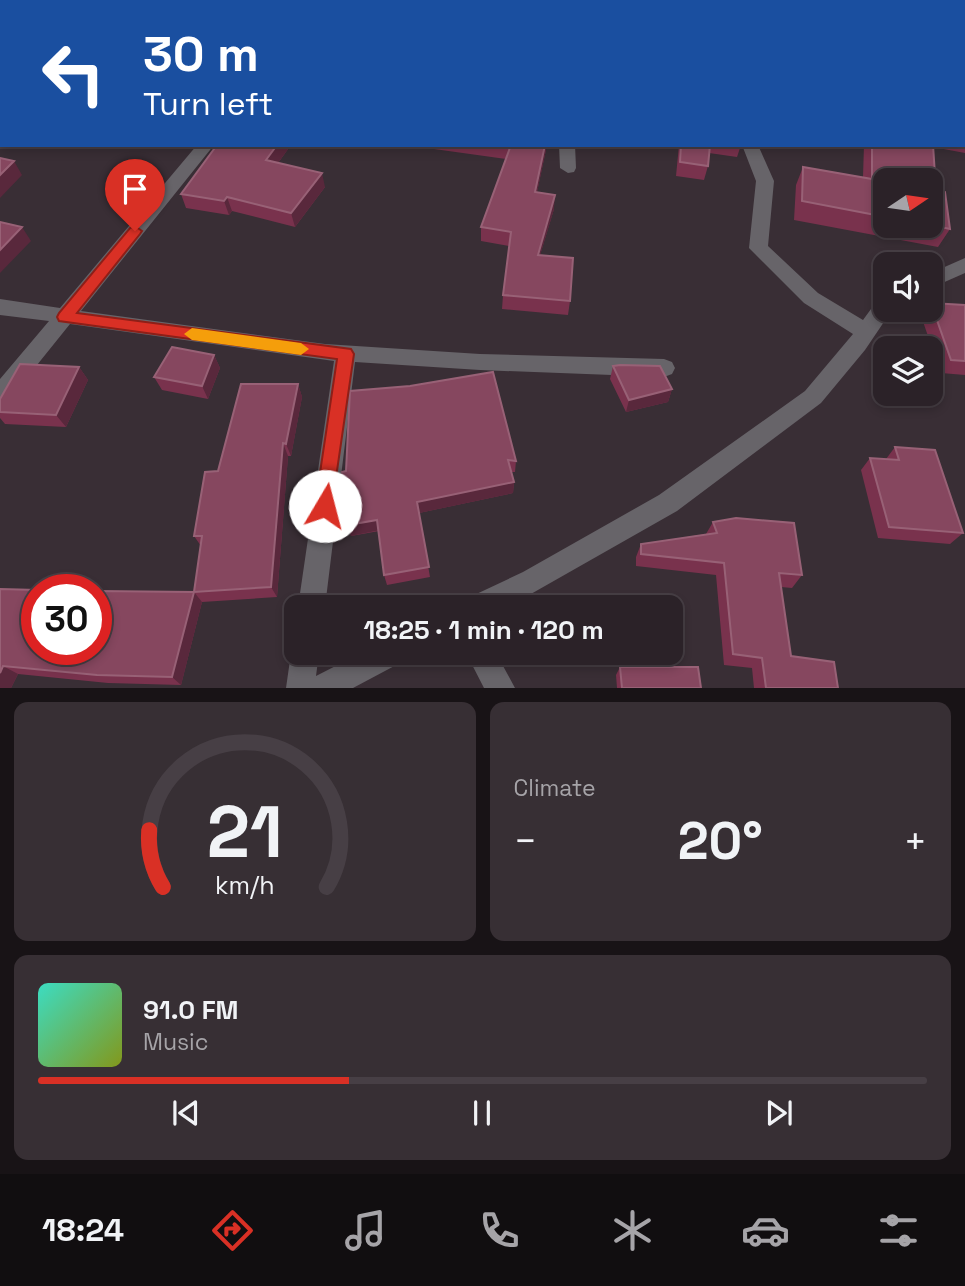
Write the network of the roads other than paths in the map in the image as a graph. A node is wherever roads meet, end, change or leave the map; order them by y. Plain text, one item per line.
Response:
1 (204, 147) edge
2 (568, 147) edge
3 (751, 147) edge
4 (568, 168) dead end
5 (965, 265) edge
6 (943, 275) edge
7 (0, 307) edge
8 (65, 317) junction
9 (873, 322) edge
10 (866, 332) junction
11 (346, 354) junction
12 (664, 368) edge
13 (0, 396) edge
14 (313, 595) edge
15 (504, 595) edge
16 (303, 665) edge
17 (366, 665) edge
18 (487, 665) edge
19 (300, 688) edge
20 (321, 688) edge
21 (501, 688) edge

1 - 8 street
2 - 4 street
3 - 10 street
5 - 6 street
7 - 8 street
8 - 11 street
8 - 13 street
9 - 10 street
10 - 15 street
11 - 12 street
11 - 14 street
16 - 19 street
17 - 20 street
18 - 21 street

